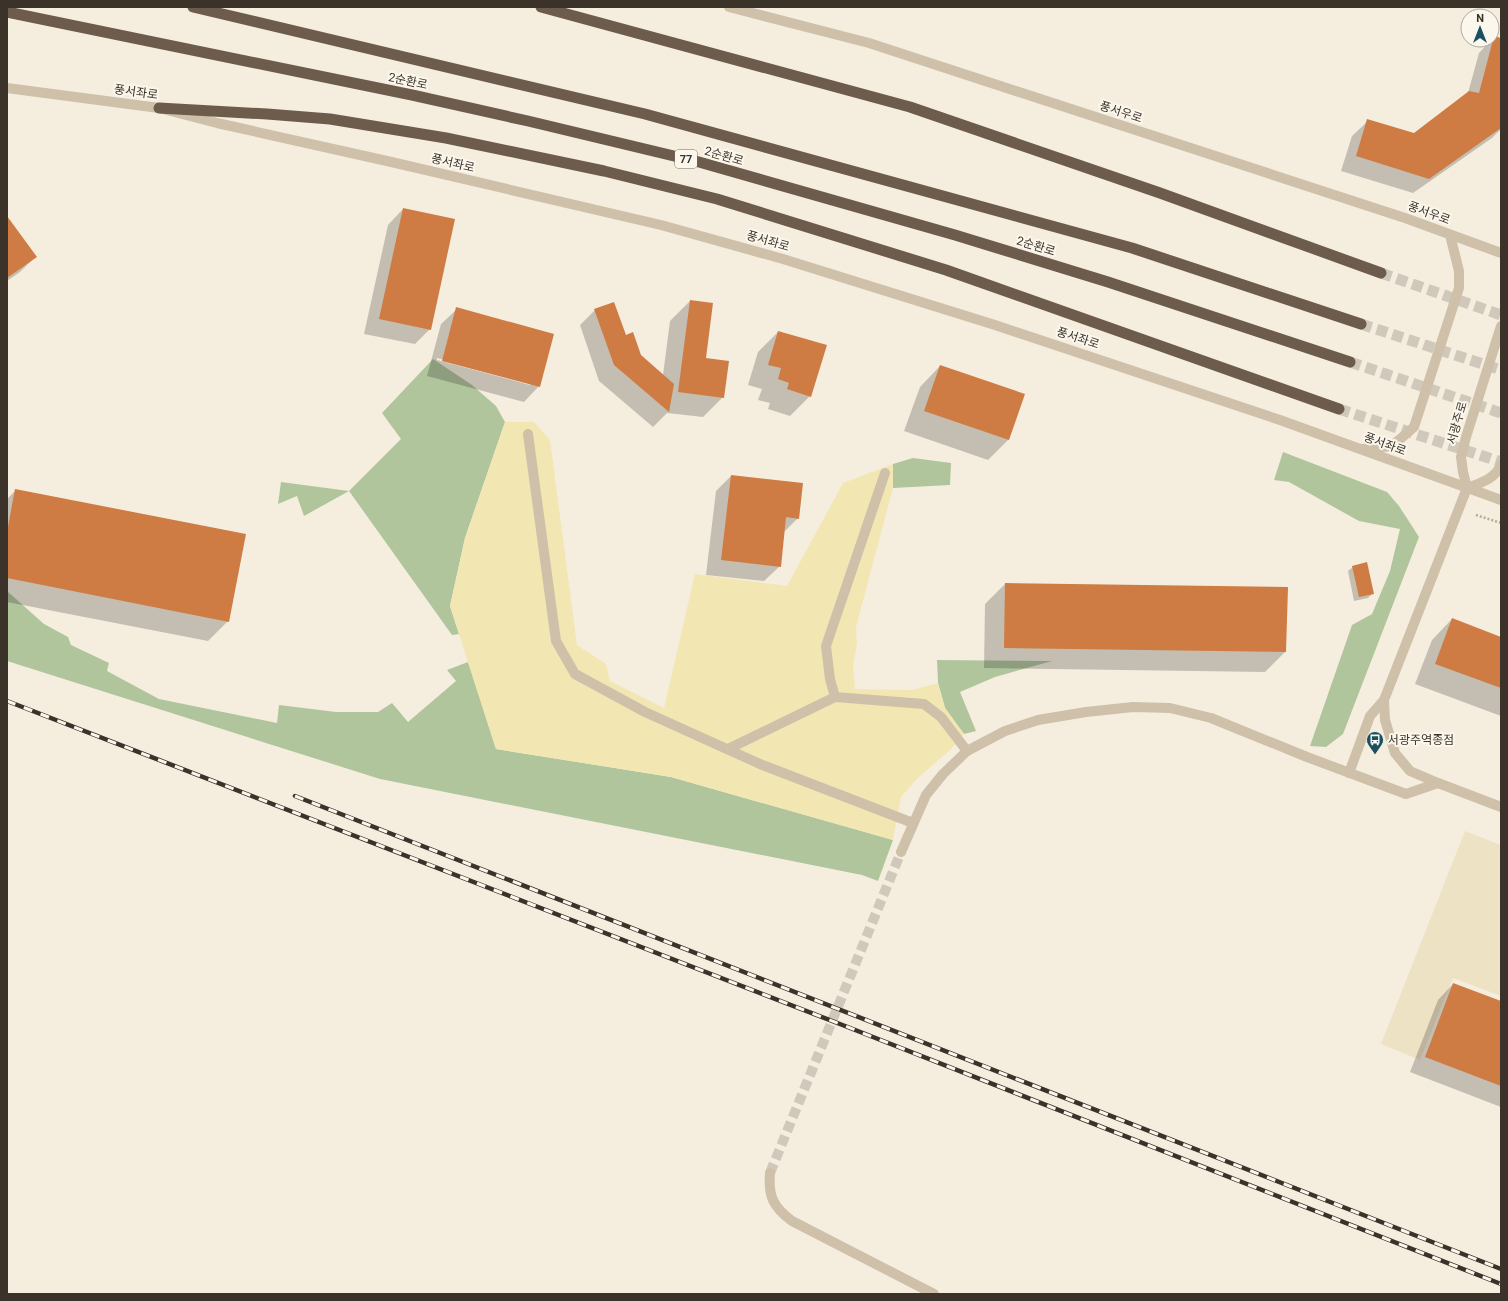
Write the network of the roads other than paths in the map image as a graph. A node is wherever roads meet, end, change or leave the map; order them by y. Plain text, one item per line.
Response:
1 (193, 7) edge
2 (541, 7) edge
3 (729, 7) edge
4 (7, 12) edge
5 (7, 88) edge
6 (160, 108) junction
7 (1450, 235) junction
8 (1501, 253) edge
9 (1381, 273) tunnel mouth
10 (1361, 324) tunnel mouth
11 (1501, 326) edge
12 (1350, 362) tunnel mouth
13 (1339, 409) tunnel mouth
14 (528, 434) dead end
15 (1362, 449) junction
16 (1501, 465) edge
17 (885, 473) dead end
18 (1467, 488) junction
19 (1501, 500) edge
20 (834, 697) junction
21 (1384, 700) junction
22 (728, 749) junction
23 (967, 751) junction
24 (1349, 772) junction
25 (1438, 783) junction
26 (1501, 806) edge
27 (913, 823) junction
28 (900, 852) tunnel mouth
29 (770, 1173) tunnel mouth
30 (934, 1294) edge

1 - 10 highway, 2순환로
2 - 9 highway
3 - 7 street, 풍서우로
4 - 12 highway, 2순환로 / 77
5 - 6 street, 풍서좌로
6 - 13 highway
6 - 15 street, 풍서좌로
7 - 8 street, 풍서우로
7 - 15 street
11 - 18 street, 서광주로
14 - 22 street
15 - 18 street, 풍서좌로
16 - 18 street
17 - 20 street
18 - 19 street, 풍서좌로
18 - 21 street
20 - 22 street
20 - 23 street
21 - 24 street
21 - 25 street
22 - 27 street
23 - 24 street
23 - 27 street
24 - 25 street
25 - 26 street
27 - 28 street
29 - 30 street

